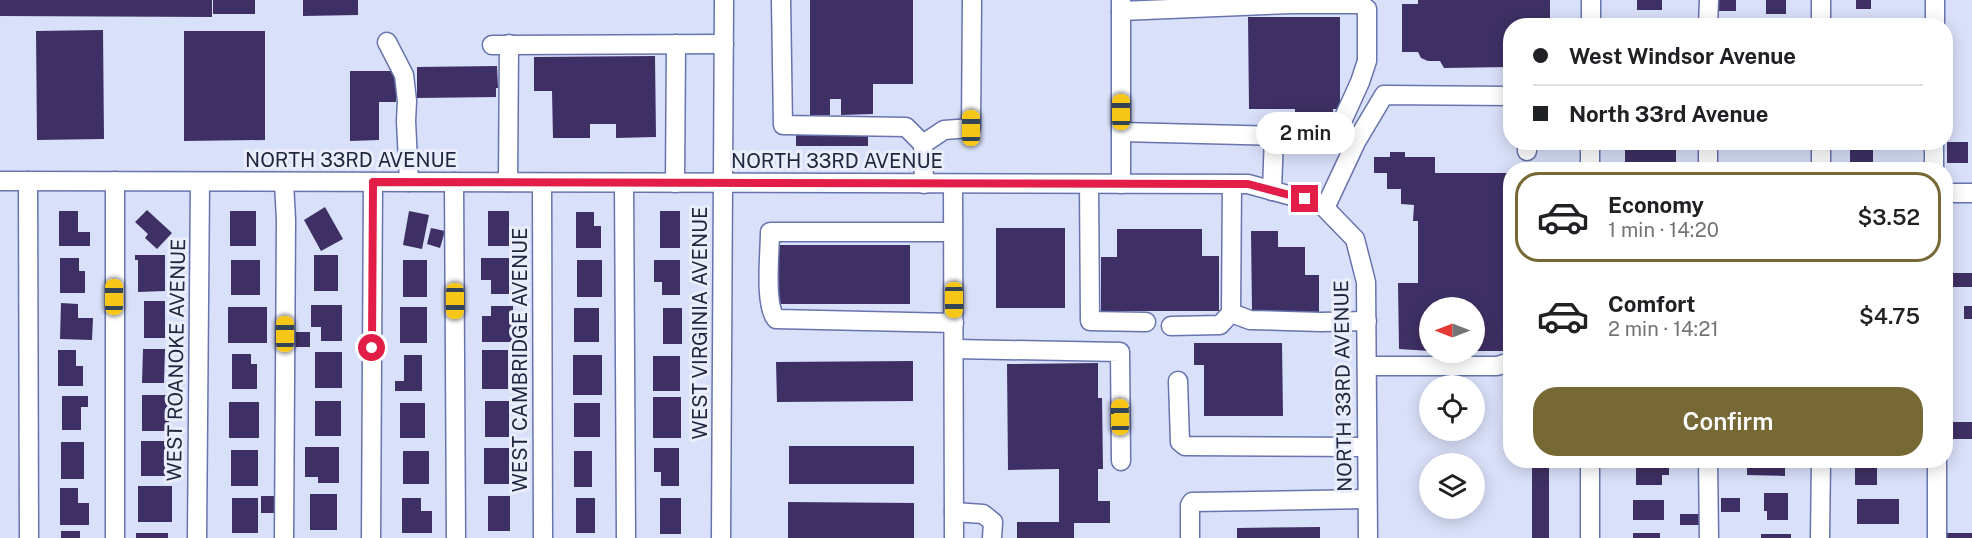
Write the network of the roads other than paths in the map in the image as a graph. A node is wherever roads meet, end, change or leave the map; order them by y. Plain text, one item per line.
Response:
1 (724, 0) edge
2 (781, 0) edge
3 (972, 0) edge
4 (1591, 0) edge
5 (1709, 0) edge
6 (1821, 0) edge
7 (1935, 0) edge
8 (1121, 6) edge
9 (1590, 18) edge
10 (1708, 18) edge
11 (1821, 18) edge
12 (1935, 18) edge
13 (387, 42) dead end
14 (676, 44) junction
15 (724, 44) junction
16 (1503, 96) edge
17 (1121, 132) junction
18 (1274, 136) junction
19 (922, 144) junction
20 (0, 181) edge
21 (28, 181) junction
22 (115, 181) junction
23 (200, 182) junction
24 (284, 182) junction
25 (373, 182) junction
26 (410, 182) junction
27 (454, 182) junction
28 (508, 182) junction
29 (542, 183) junction
30 (624, 183) junction
31 (675, 183) junction
32 (723, 183) junction
33 (924, 184) junction
34 (953, 184) junction
35 (1089, 184) junction
36 (1121, 184) junction
37 (1232, 184) junction
38 (1272, 191) junction
39 (1953, 193) edge
40 (1972, 193) edge
41 (1325, 208) junction
42 (953, 232) junction
43 (1231, 313) junction
44 (1146, 321) dead end
45 (1367, 321) junction
46 (954, 323) junction
47 (1171, 326) dead end
48 (954, 349) junction
49 (1503, 364) edge
50 (1367, 366) junction
51 (1178, 381) dead end
52 (1367, 447) junction
53 (1121, 461) dead end
54 (1590, 468) edge
55 (1708, 468) edge
56 (1821, 468) edge
57 (1937, 468) edge
58 (1367, 499) junction
59 (954, 512) junction
60 (29, 538) edge
61 (114, 538) edge
62 (197, 538) edge
63 (284, 538) edge
64 (371, 538) edge
65 (456, 538) edge
66 (543, 538) edge
67 (626, 538) edge
68 (721, 538) edge
69 (954, 538) edge
70 (992, 538) edge
71 (1190, 538) edge
72 (1368, 538) edge
73 (1590, 538) edge
74 (1708, 538) edge
75 (1820, 538) edge
76 (1937, 538) edge

1 - 15 street, WEST VIRGINIA AVENUE
2 - 19 street
3 - 19 street
4 - 9 street
5 - 10 street
6 - 11 street
7 - 12 street
8 - 17 street
8 - 18 street
13 - 26 street
14 - 15 street
14 - 28 street
14 - 31 street
15 - 32 street, WEST VIRGINIA AVENUE
16 - 41 street
17 - 18 street
17 - 36 street
18 - 38 street
19 - 33 street
20 - 21 street, NORTH 33RD AVENUE
21 - 22 street, NORTH 33RD AVENUE
21 - 60 street
22 - 23 street, NORTH 33RD AVENUE
22 - 61 street
23 - 24 street, NORTH 33RD AVENUE
23 - 62 street, WEST ROANOKE AVENUE
24 - 25 street, NORTH 33RD AVENUE
24 - 63 street
25 - 26 street, NORTH 33RD AVENUE
25 - 64 street
26 - 27 street, NORTH 33RD AVENUE
27 - 28 street, NORTH 33RD AVENUE
27 - 65 street
28 - 29 street, NORTH 33RD AVENUE
29 - 30 street, NORTH 33RD AVENUE
29 - 66 street, WEST CAMBRIDGE AVENUE
30 - 31 street, NORTH 33RD AVENUE
30 - 67 street
31 - 32 street, NORTH 33RD AVENUE
32 - 33 street, NORTH 33RD AVENUE
32 - 68 street, WEST VIRGINIA AVENUE
33 - 34 street, NORTH 33RD AVENUE
34 - 35 street, NORTH 33RD AVENUE
34 - 42 street
35 - 36 street, NORTH 33RD AVENUE
35 - 44 street
36 - 37 street, NORTH 33RD AVENUE
37 - 38 street, NORTH 33RD AVENUE
37 - 43 street
38 - 41 street, NORTH 33RD AVENUE
39 - 40 street
41 - 45 street, NORTH 33RD AVENUE
42 - 46 street
42 - 46 street
43 - 45 street
43 - 47 street
45 - 50 street, NORTH 33RD AVENUE
46 - 48 street
48 - 53 street
48 - 59 street
49 - 50 street
50 - 52 street, NORTH 33RD AVENUE
51 - 52 street
52 - 58 street, NORTH 33RD AVENUE
54 - 73 street
55 - 74 street
56 - 75 street
57 - 76 street
58 - 71 street
58 - 72 street, NORTH 33RD AVENUE
59 - 69 street
59 - 70 street

